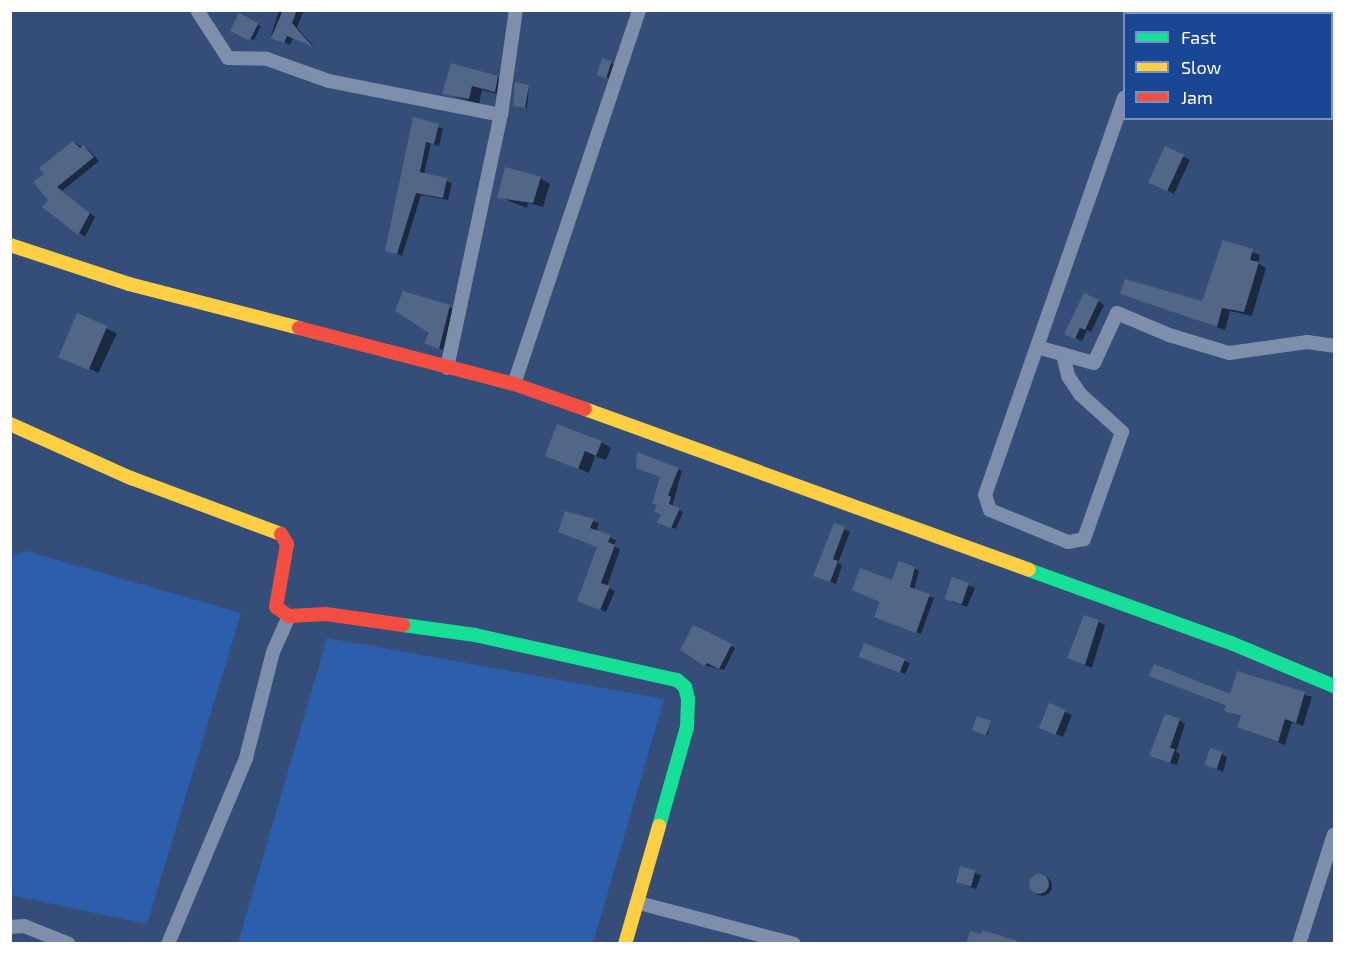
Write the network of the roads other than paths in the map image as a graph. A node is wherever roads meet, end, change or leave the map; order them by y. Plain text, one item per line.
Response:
1 (197, 10) edge
2 (516, 10) edge
3 (639, 10) edge
4 (1123, 104) edge
5 (501, 115) junction
6 (10, 245) edge
7 (1335, 346) edge
8 (1037, 347) junction
9 (1063, 354) junction
10 (447, 368) junction
11 (514, 384) junction
12 (10, 424) edge
13 (289, 616) junction
14 (1335, 686) edge
15 (1335, 834) edge
16 (639, 903) junction
17 (10, 927) edge
18 (69, 944) edge
19 (168, 944) edge
20 (625, 944) edge
21 (794, 944) edge
22 (1299, 944) edge

1 - 5 street
2 - 5 street
3 - 11 street
4 - 8 street
5 - 10 street
6 - 10 street
7 - 9 street
8 - 9 street
8 - 9 street
10 - 11 street
11 - 14 street
12 - 13 street
13 - 16 street
13 - 19 street
15 - 22 street
16 - 20 street
16 - 21 street
17 - 18 street

